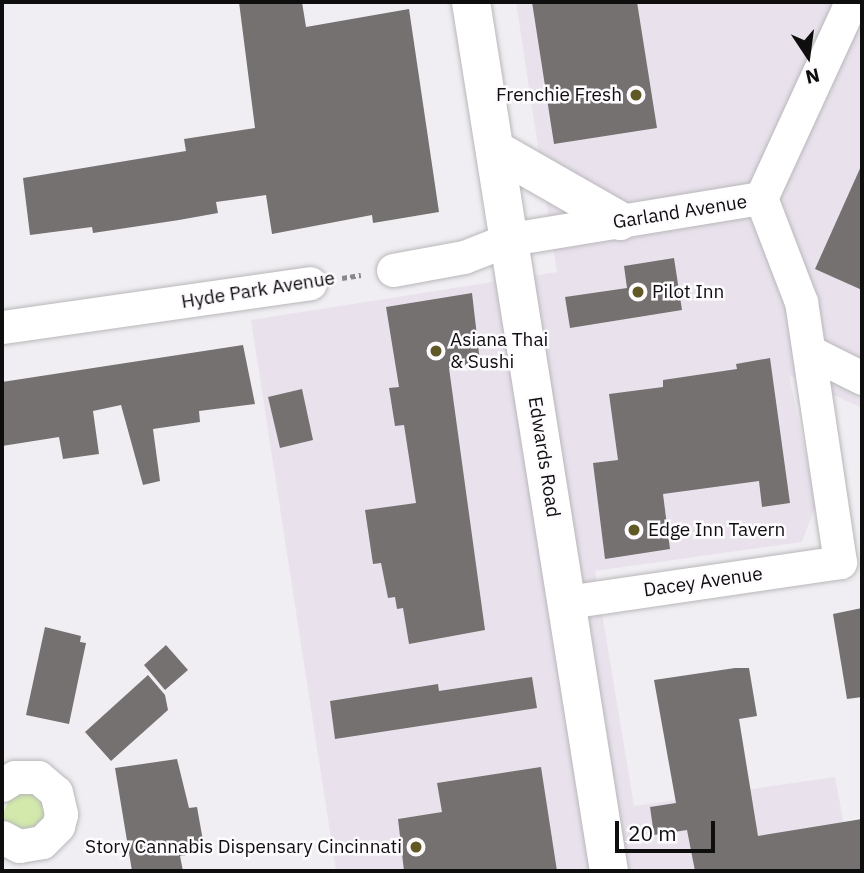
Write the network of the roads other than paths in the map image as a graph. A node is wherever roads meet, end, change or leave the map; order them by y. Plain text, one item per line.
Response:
1 (471, 2) edge
2 (851, 2) edge
3 (496, 150) junction
4 (761, 198) junction
5 (620, 221) junction
6 (510, 239) junction
7 (393, 270) road end
8 (310, 282) road end
9 (2, 327) edge
10 (810, 352) junction
11 (862, 378) edge
12 (567, 602) junction
13 (2, 785) edge
14 (23, 851) edge
15 (609, 871) edge

1 - 3 main road, Edwards Road
2 - 4 street, Garland Avenue
3 - 5 main road
3 - 6 main road, Edwards Road
4 - 5 street, Garland Avenue
4 - 10 street
5 - 6 street, Garland Avenue
6 - 7 street
6 - 12 main road, Edwards Road
8 - 9 street, Hyde Park Avenue
10 - 11 street
10 - 12 street, Dacey Avenue
12 - 15 main road, Edwards Road
13 - 14 street

